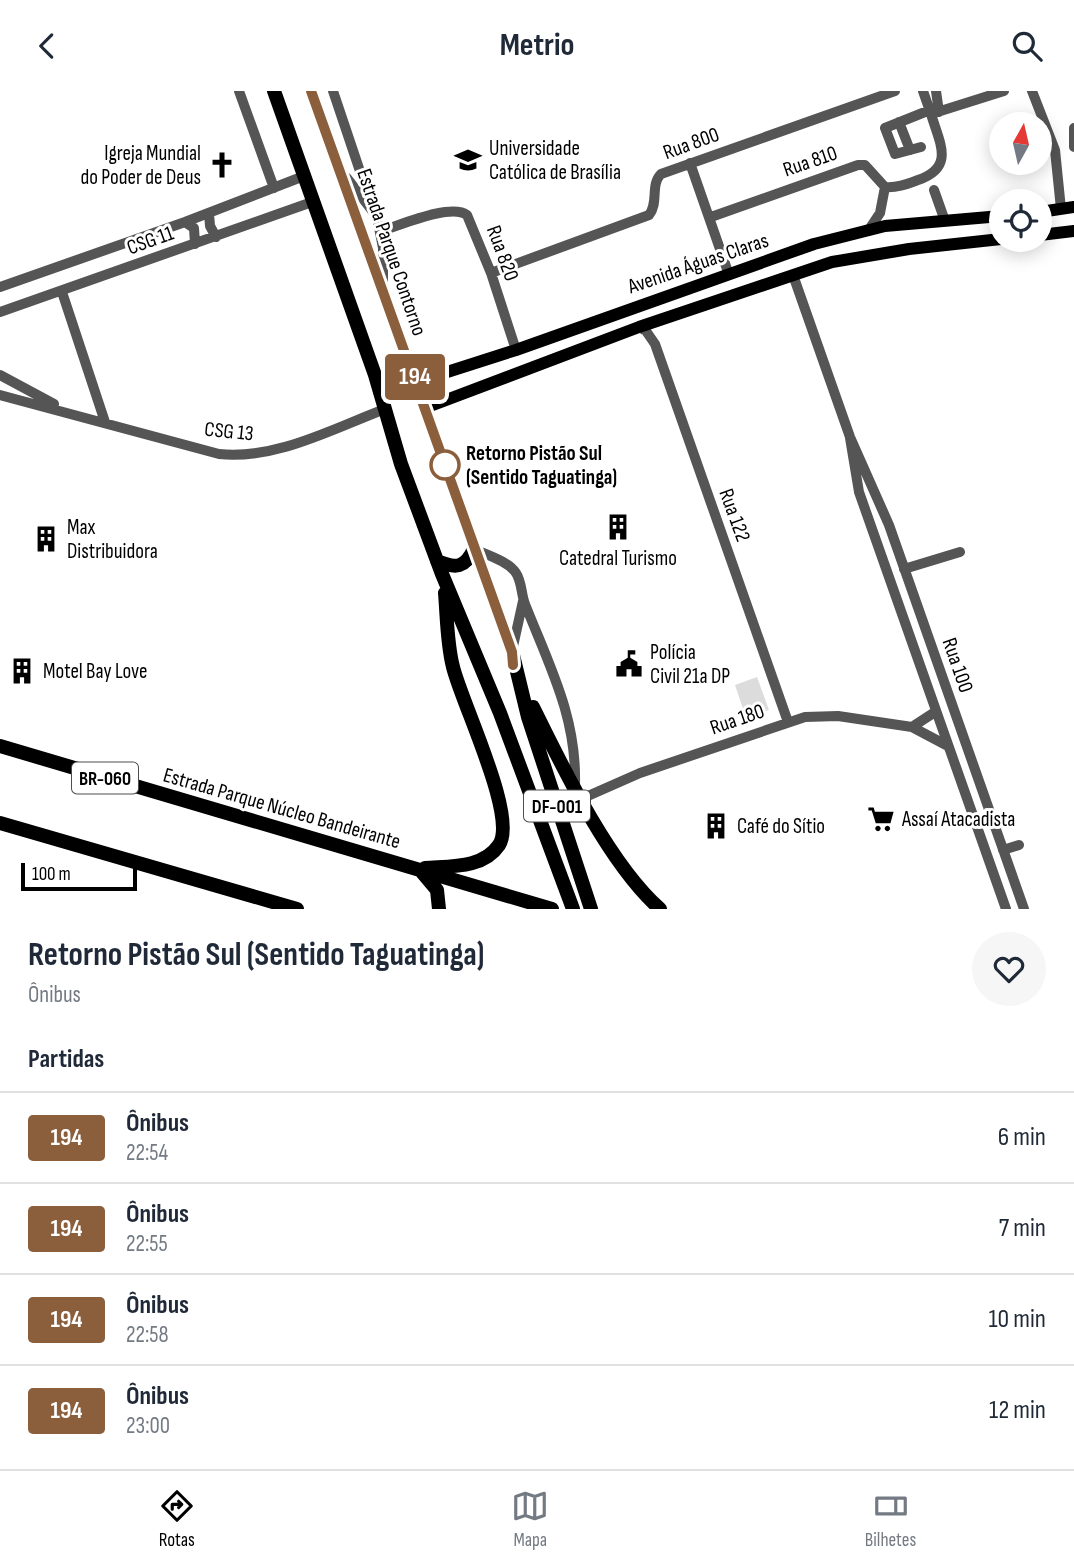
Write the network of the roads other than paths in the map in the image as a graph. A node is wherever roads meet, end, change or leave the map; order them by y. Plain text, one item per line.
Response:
1 (239, 91) edge
2 (274, 91) edge
3 (311, 91) edge
4 (333, 91) edge
5 (895, 91) edge
6 (923, 91) edge
7 (936, 91) edge
8 (965, 91) edge
9 (1004, 91) edge
10 (1032, 91) edge
11 (969, 104) junction
12 (934, 112) junction
13 (899, 122) junction
14 (1074, 128) edge
15 (1073, 145) edge
16 (921, 147) dead end
17 (909, 150) junction
18 (1055, 150) junction
19 (690, 163) junction
20 (340, 167) junction
21 (304, 176) junction
22 (885, 187) junction
23 (274, 188) junction
24 (934, 190) dead end
25 (312, 202) junction
26 (371, 205) junction
27 (1068, 208) edge
28 (209, 213) junction
29 (711, 217) junction
30 (989, 217) edge
31 (945, 221) junction
32 (185, 222) junction
33 (908, 225) junction
34 (869, 230) junction
35 (382, 231) junction
36 (1074, 231) edge
37 (1052, 234) edge
38 (216, 237) junction
39 (989, 240) edge
40 (195, 244) junction
41 (909, 249) junction
42 (868, 255) junction
43 (728, 272) junction
44 (491, 273) junction
45 (793, 275) junction
46 (0, 287) edge
47 (384, 291) junction
48 (62, 292) junction
49 (0, 312) edge
50 (639, 327) junction
51 (516, 350) junction
52 (478, 362) junction
53 (0, 375) edge
54 (416, 382) junction
55 (485, 385) junction
56 (0, 395) edge
57 (425, 408) junction
58 (384, 409) junction
59 (66, 411) junction
60 (104, 422) junction
61 (850, 437) junction
62 (474, 549) junction
63 (960, 552) dead end
64 (440, 568) junction
65 (904, 569) junction
66 (914, 596) junction
67 (523, 601) junction
68 (895, 601) junction
69 (512, 658) junction
70 (935, 712) junction
71 (788, 722) junction
72 (912, 727) junction
73 (946, 745) junction
74 (0, 746) edge
75 (972, 764) junction
76 (956, 769) junction
77 (578, 794) junction
78 (0, 823) edge
79 (1019, 845) dead end
80 (1003, 850) junction
81 (417, 870) junction
82 (571, 903) edge
83 (589, 904) edge
84 (297, 909) edge
85 (439, 909) edge
86 (552, 909) edge
87 (660, 909) edge
88 (1006, 909) edge
89 (1024, 909) edge

1 - 23 street
2 - 21 highway, DF-001
3 - 20 highway, Estrada Parque Contorno / DF-001
4 - 26 street
5 - 19 street, Rua 800
6 - 12 street
7 - 12 street
8 - 11 street
9 - 11 street
10 - 18 street
11 - 12 street
12 - 13 street
12 - 22 street
13 - 17 street
13 - 17 street
14 - 15 street
15 - 18 street
16 - 17 street
18 - 27 street
19 - 29 street
19 - 44 street, Rua 800
20 - 26 street
20 - 47 highway, Estrada Parque Contorno / DF-001
21 - 23 street
21 - 25 highway, DF-001
22 - 29 street, Rua 810
22 - 34 street
23 - 28 street
24 - 31 street
25 - 38 street, CSG 11
25 - 58 highway, DF-001
26 - 35 street
28 - 32 street
28 - 38 street
29 - 43 street
30 - 31 main road, Avenida Águas Claras
31 - 33 main road, Avenida Águas Claras
32 - 40 street
32 - 46 street
33 - 34 main road, Avenida Águas Claras
33 - 41 main road
34 - 42 main road
34 - 43 main road, Avenida Águas Claras
35 - 44 street, Rua 820
35 - 47 street
36 - 37 main road
38 - 40 street, CSG 11
39 - 41 main road, Avenida Águas Claras
40 - 48 street, CSG 11
41 - 42 main road, Avenida Águas Claras
42 - 45 main road, Avenida Águas Claras
43 - 51 main road, Avenida Águas Claras
44 - 51 street, Rua 820
45 - 50 main road, Avenida Águas Claras
45 - 61 street, Rua 100
47 - 54 highway, Estrada Parque Contorno / DF-001
48 - 49 street, CSG 11
48 - 60 street
50 - 55 main road, Avenida Águas Claras
50 - 71 street, Rua 122
51 - 52 main road, Avenida Águas Claras
52 - 54 main road, Avenida Águas Claras
52 - 55 main road
53 - 59 street
54 - 57 highway, Estrada Parque Contorno / DF-001
55 - 57 main road, Avenida Águas Claras
56 - 59 street
57 - 62 highway, Estrada Parque Contorno / DF-001
58 - 60 street, CSG 13
58 - 64 highway, DF-001
59 - 60 street, CSG 13
61 - 65 street, Rua 100
61 - 68 street, Rua 100
62 - 64 highway
62 - 67 street
62 - 69 highway, Estrada Parque Contorno / DF-001
63 - 65 street
64 - 81 highway
64 - 82 highway, DF-001
65 - 66 street, Rua 100
66 - 68 street
66 - 75 street, Rua 100
67 - 69 street
67 - 77 street
68 - 70 street, Rua 100
69 - 77 highway
69 - 83 highway, DF-001
70 - 72 street
70 - 73 street, Rua 100
71 - 72 street, Rua 180
71 - 77 street, Rua 180
72 - 73 street, Rua 180
73 - 76 street, Rua 100
74 - 81 highway, Estrada Parque Núcleo Bandeirante / BR-060
75 - 76 street
75 - 80 street, Rua 100
76 - 88 street, Rua 100
77 - 87 highway
78 - 84 highway
79 - 80 street
80 - 89 street, Rua 100
81 - 85 highway
81 - 86 highway, Estrada Parque Núcleo Bandeirante / BR-060

